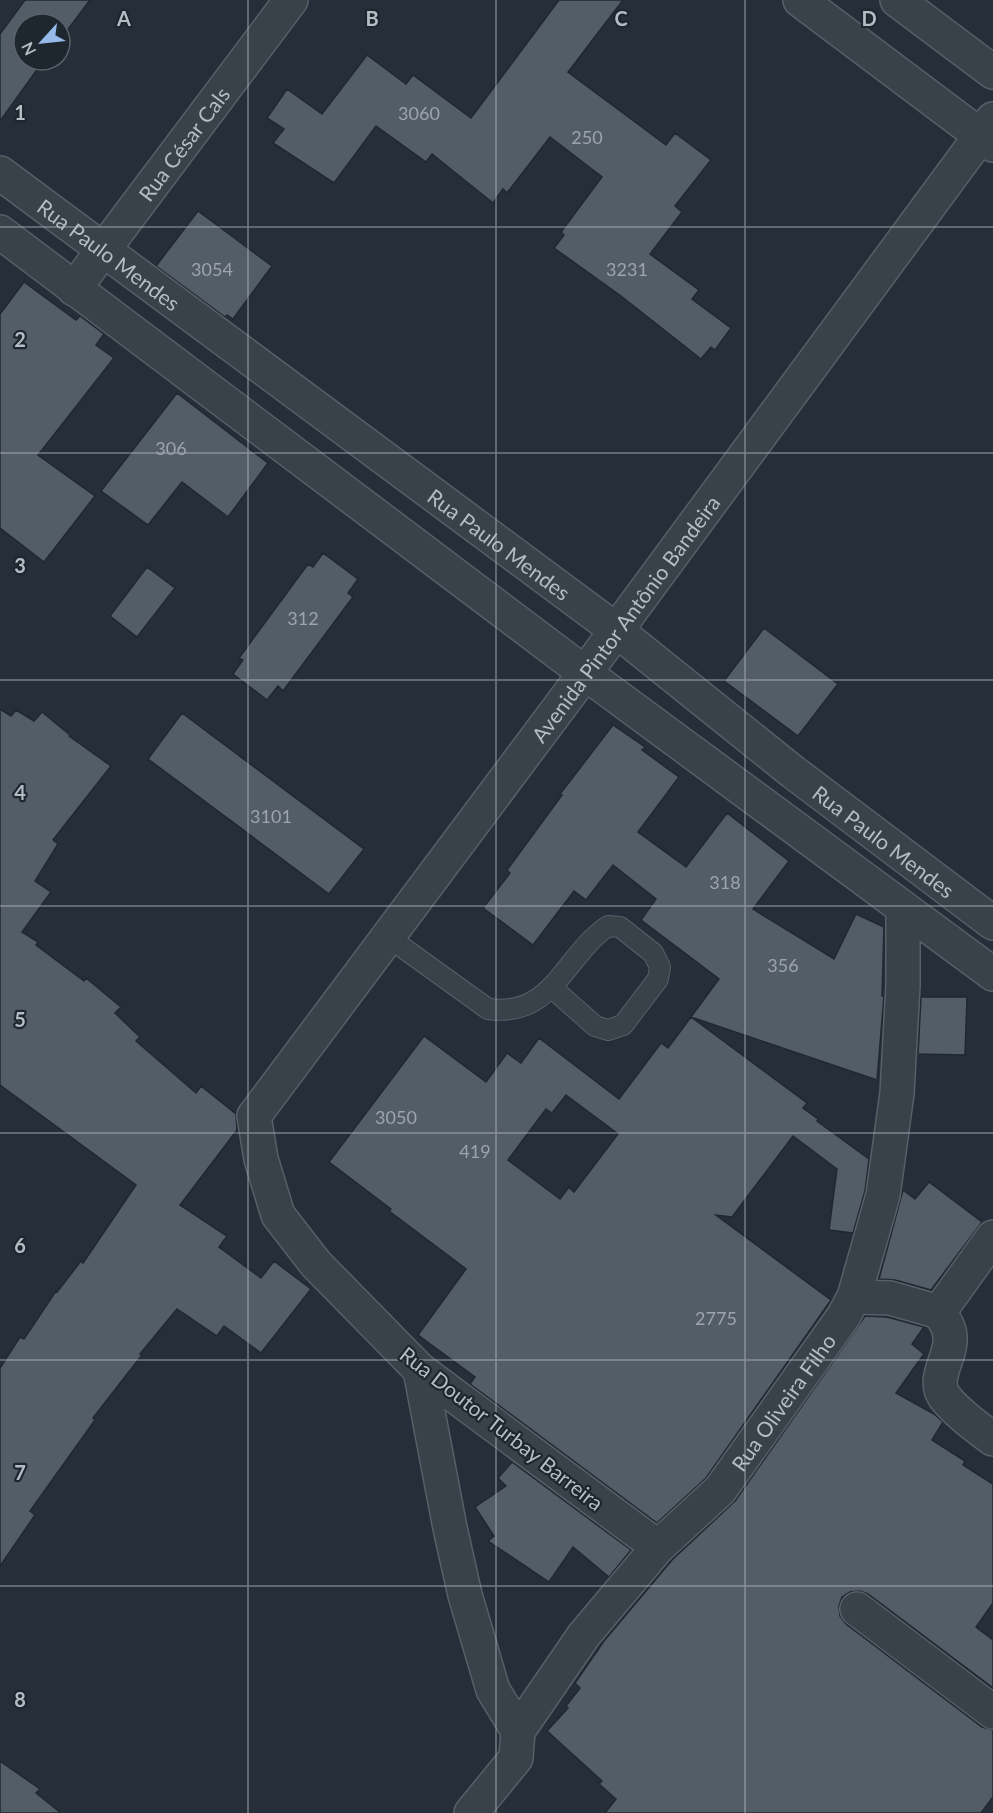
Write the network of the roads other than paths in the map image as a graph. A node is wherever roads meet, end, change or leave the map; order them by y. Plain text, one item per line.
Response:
1 (291, 0) edge
2 (800, 0) edge
3 (897, 0) edge
4 (993, 72) edge
5 (989, 133) edge
6 (0, 173) edge
7 (0, 232) edge
8 (103, 250) junction
9 (74, 289) junction
10 (616, 630) junction
11 (585, 673) junction
12 (793, 772) junction
13 (766, 806) junction
14 (903, 908) junction
15 (993, 923) edge
16 (388, 937) junction
17 (993, 974) edge
18 (552, 988) junction
19 (254, 1116) joint
20 (993, 1237) edge
21 (855, 1297) junction
22 (939, 1312) junction
23 (420, 1370) junction
24 (993, 1439) edge
25 (658, 1547) junction
26 (857, 1609) dead end
27 (993, 1712) edge
28 (518, 1731) junction
29 (471, 1813) edge

1 - 8 street, Rua César Cals
2 - 5 street
3 - 4 street
5 - 10 street, Avenida Pintor Antônio Bandeira
6 - 8 street, Rua Paulo Mendes
7 - 9 street, Rua Paulo Mendes
8 - 9 street, Rua César Cals
8 - 10 street, Rua Paulo Mendes
9 - 11 street, Rua Paulo Mendes
10 - 11 street, Avenida Pintor Antônio Bandeira
10 - 12 street, Rua Paulo Mendes
11 - 13 street, Rua Paulo Mendes
11 - 16 street, Avenida Pintor Antônio Bandeira
12 - 13 street
12 - 15 street, Rua Paulo Mendes
13 - 14 street, Rua Paulo Mendes
14 - 17 street, Rua Paulo Mendes
14 - 21 street, Rua Oliveira Filho
16 - 18 lane
16 - 19 street, Avenida Pintor Antônio Bandeira
18 - 18 lane
19 - 23 street, Rua Doutor Turbay Barreira
20 - 22 street
21 - 22 street
21 - 25 street, Rua Oliveira Filho
22 - 24 street
23 - 25 street, Rua Doutor Turbay Barreira
23 - 28 street
25 - 28 street, Rua Oliveira Filho
26 - 27 street
28 - 29 street, Rua Oliveira Filho

